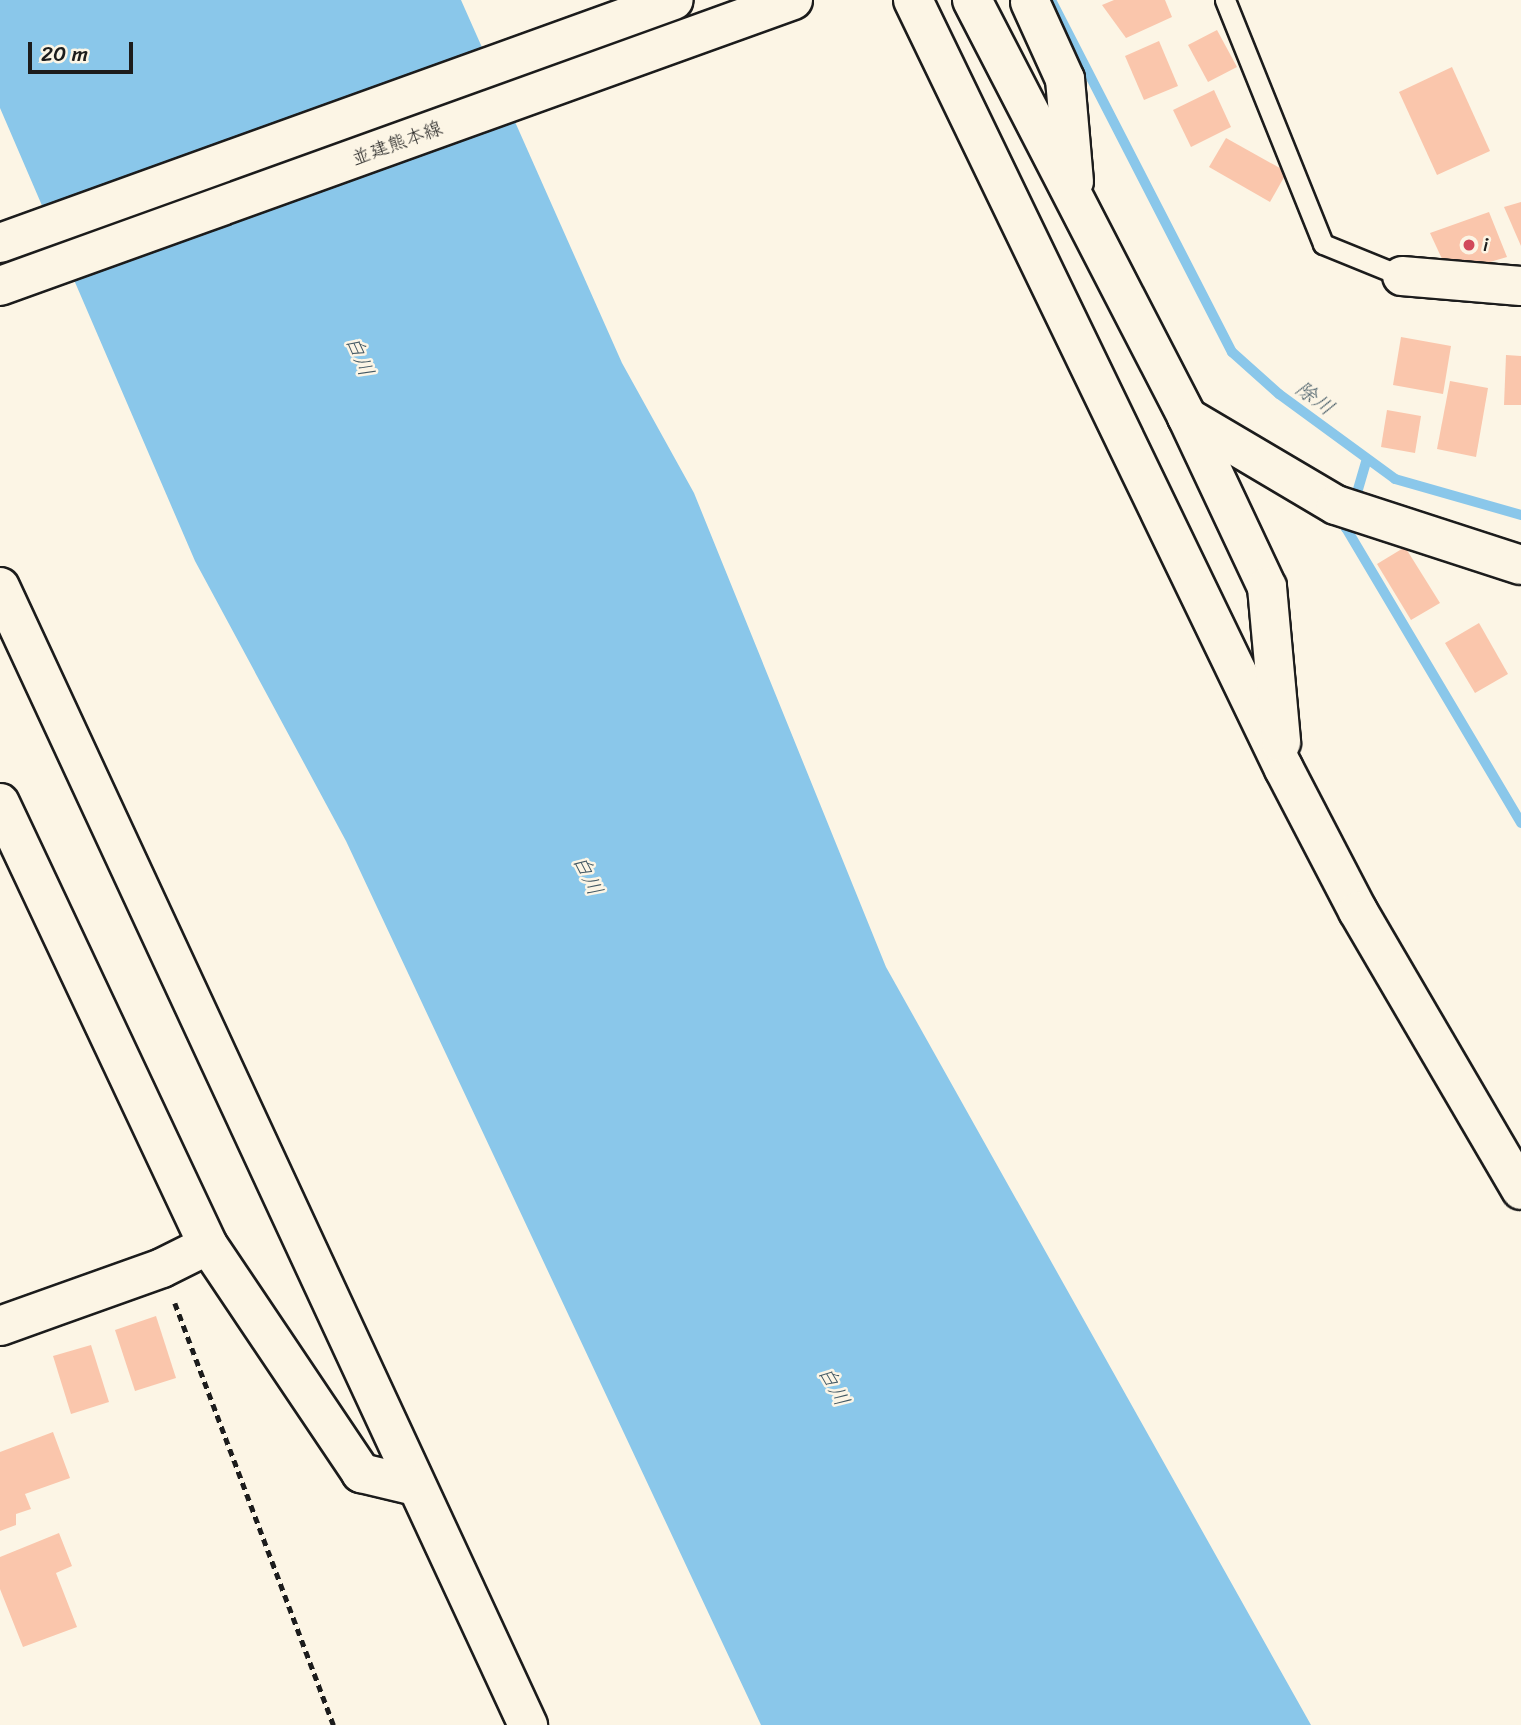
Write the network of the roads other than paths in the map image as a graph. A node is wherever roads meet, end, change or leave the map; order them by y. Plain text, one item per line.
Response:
1 (674, 0) edge
2 (793, 0) edge
3 (913, 0) edge
4 (972, 0) edge
5 (1225, 0) edge
6 (1036, 1) edge
7 (1076, 201) junction
8 (0, 243) edge
9 (1402, 276) joint
10 (0, 286) edge
11 (1521, 286) edge
12 (1187, 417) junction
13 (1521, 565) edge
14 (0, 587) edge
15 (1284, 769) junction
16 (0, 803) edge
17 (1521, 1190) edge
18 (208, 1245) junction
19 (0, 1326) edge
20 (415, 1486) junction
21 (528, 1725) edge

1 - 8 street
2 - 10 street, 並建熊本線
3 - 15 street
4 - 7 street
5 - 9 lane
6 - 7 street
7 - 12 street
9 - 11 street
12 - 13 street
12 - 15 street
14 - 20 street
15 - 17 street
16 - 18 street
18 - 19 street
18 - 20 street
20 - 21 street

